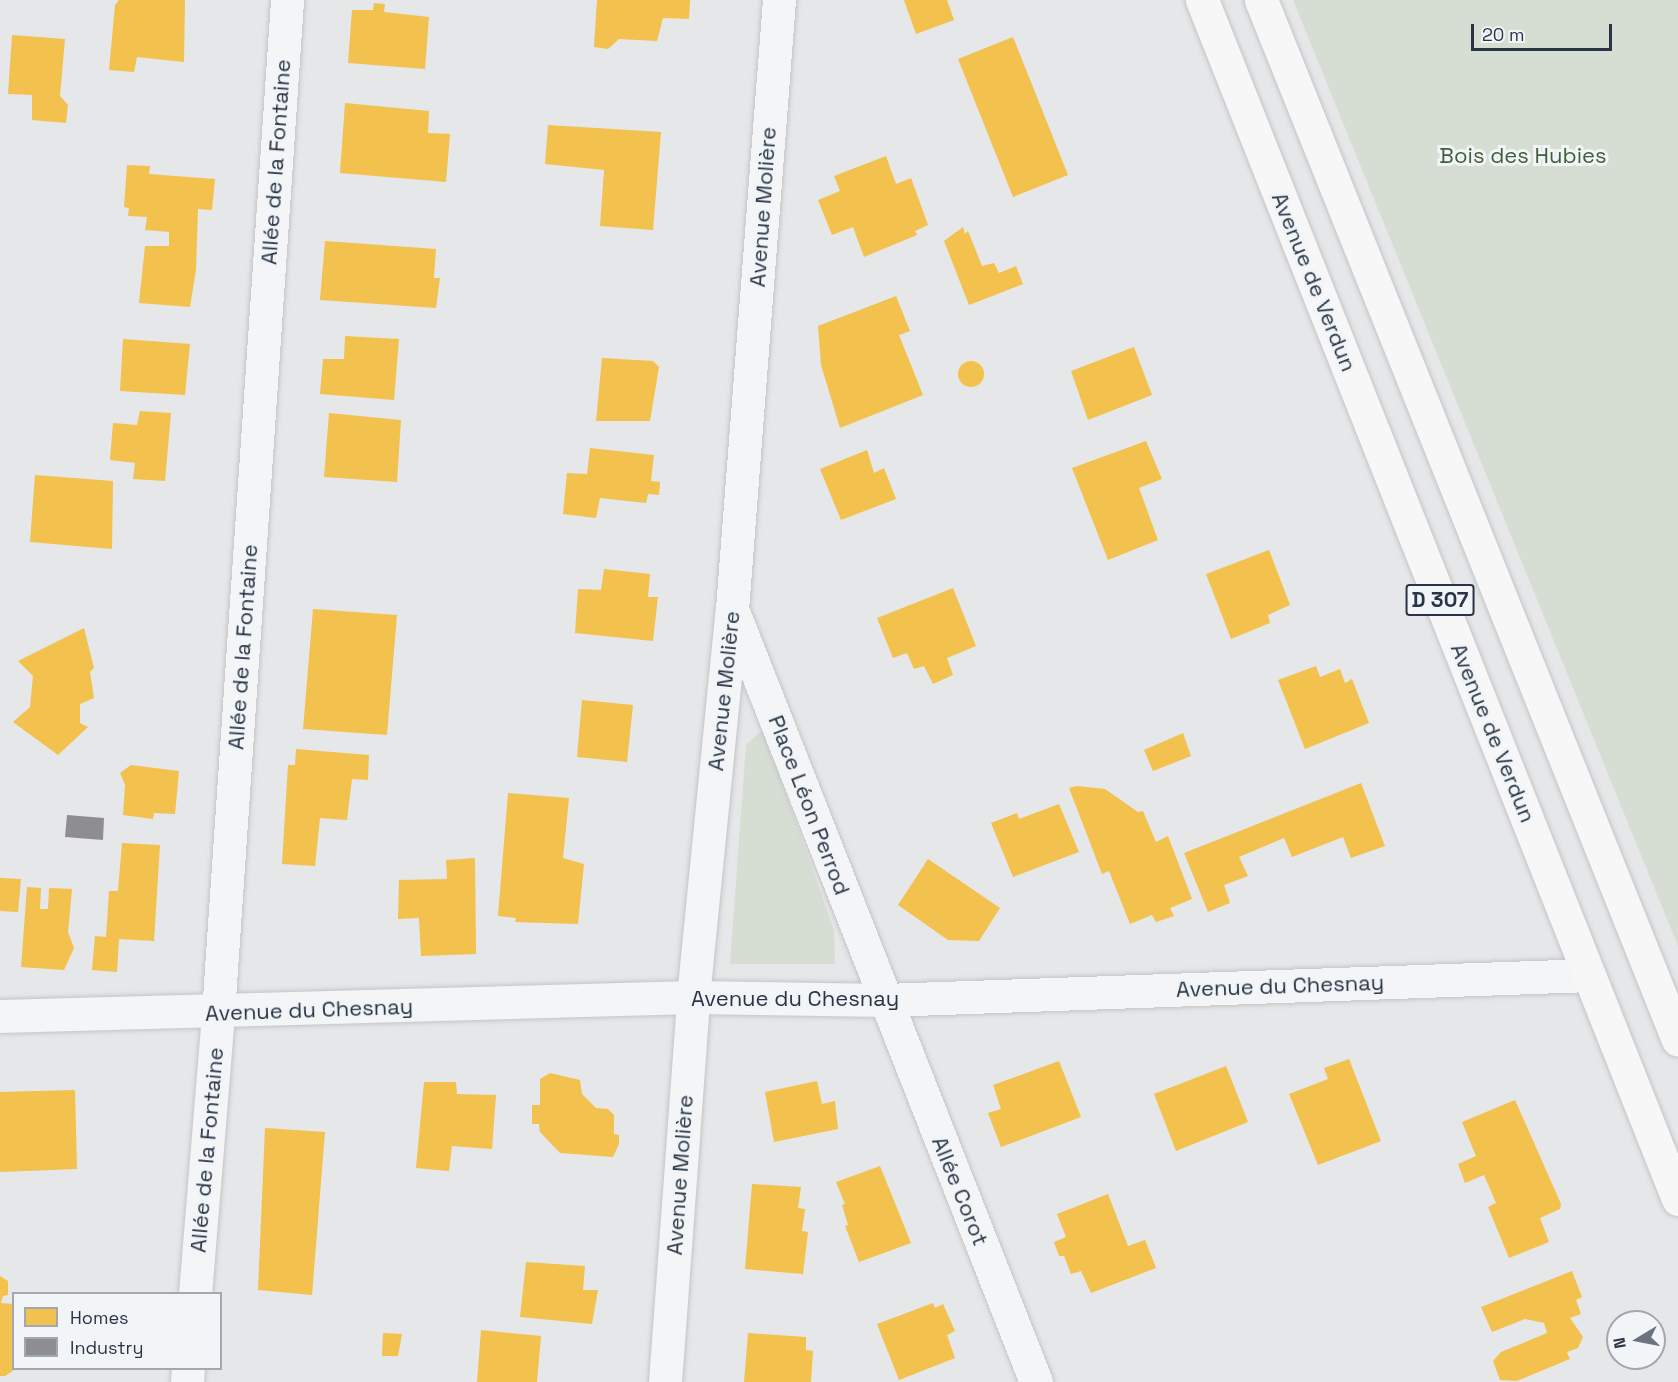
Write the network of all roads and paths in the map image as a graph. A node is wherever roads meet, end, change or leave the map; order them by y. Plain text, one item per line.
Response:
1 (287, 0) edge
2 (779, 0) edge
3 (1202, 0) edge
4 (1261, 0) edge
5 (732, 609) junction
6 (1589, 975) junction
7 (693, 998) junction
8 (885, 1000) junction
9 (218, 1013) junction
10 (0, 1016) edge
11 (1678, 1040) edge
12 (1678, 1199) edge
13 (195, 1292) edge
14 (665, 1382) edge
15 (1036, 1382) edge

1 - 9 street, Allée de la Fontaine
2 - 5 street, Avenue Molière
3 - 6 main road, Avenue de Verdun / D 307
4 - 11 main road, D 307
5 - 7 street, Avenue Molière
5 - 8 street, Place Léon Perrod
6 - 8 street, Avenue du Chesnay
6 - 12 main road, Avenue de Verdun / D 307
7 - 8 street, Avenue du Chesnay
7 - 9 street, Avenue du Chesnay
7 - 14 street, Avenue Molière
8 - 15 street, Allée Corot
9 - 10 street, Avenue du Chesnay
9 - 13 street, Allée de la Fontaine

